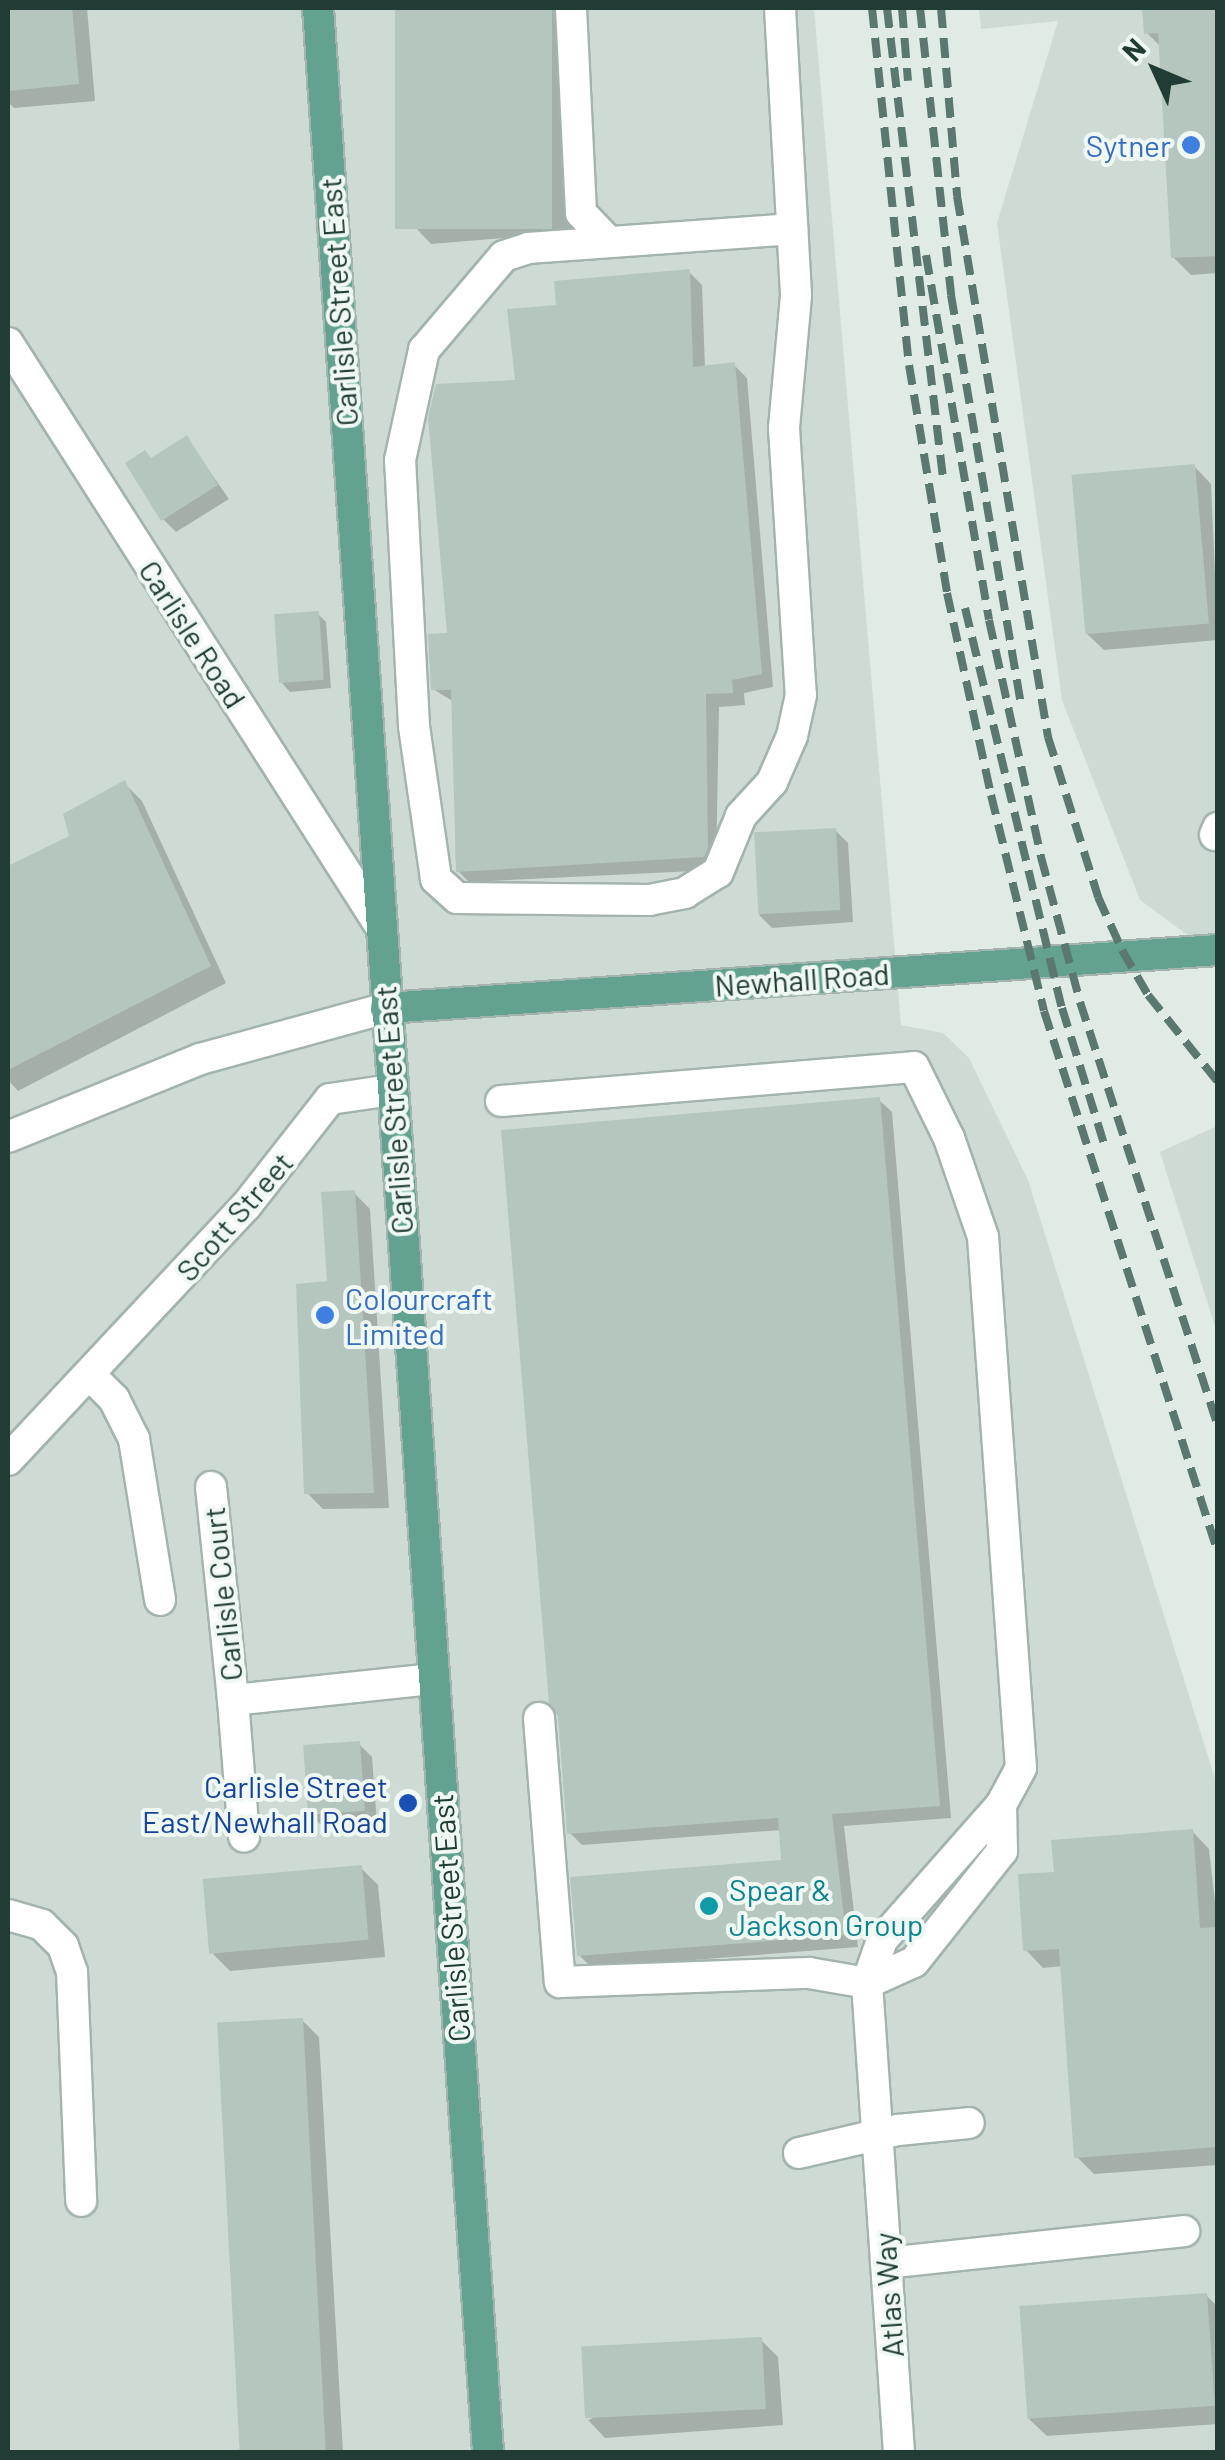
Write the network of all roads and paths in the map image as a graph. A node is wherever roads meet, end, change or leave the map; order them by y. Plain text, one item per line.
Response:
1 (318, 8) edge
2 (571, 8) edge
3 (780, 8) edge
4 (792, 229) junction
5 (610, 242) junction
6 (8, 344) edge
7 (380, 924) junction
8 (1218, 950) edge
9 (386, 1008) junction
10 (392, 1090) junction
11 (500, 1101) dead end
12 (8, 1137) edge
13 (92, 1376) junction
14 (8, 1460) edge
15 (212, 1487) dead end
16 (160, 1600) dead end
17 (433, 1679) junction
18 (233, 1700) junction
19 (539, 1718) dead end
20 (244, 1837) dead end
21 (8, 1914) edge
22 (866, 1983) junction
23 (970, 2123) dead end
24 (875, 2137) junction
25 (798, 2153) dead end
26 (81, 2201) dead end
27 (1184, 2232) dead end
28 (886, 2263) junction
29 (488, 2452) edge
30 (899, 2452) edge

1 - 7 main road, Carlisle Street East
2 - 5 street
3 - 4 street
4 - 5 street
4 - 5 street
6 - 7 street, Carlisle Road
7 - 9 main road, Carlisle Street East
8 - 9 main road, Newhall Road
9 - 10 main road, Carlisle Street East
9 - 12 street
10 - 13 street, Scott Street
10 - 17 main road, Carlisle Street East
11 - 22 street
13 - 14 street, Scott Street
13 - 16 street
15 - 18 street, Carlisle Court
17 - 18 street, Carlisle Court
17 - 29 main road, Carlisle Street East
18 - 20 street, Carlisle Court
19 - 22 street
21 - 26 street
22 - 24 street, Atlas Way
23 - 24 street
24 - 25 street
24 - 28 street, Atlas Way
27 - 28 street
28 - 30 street, Atlas Way

